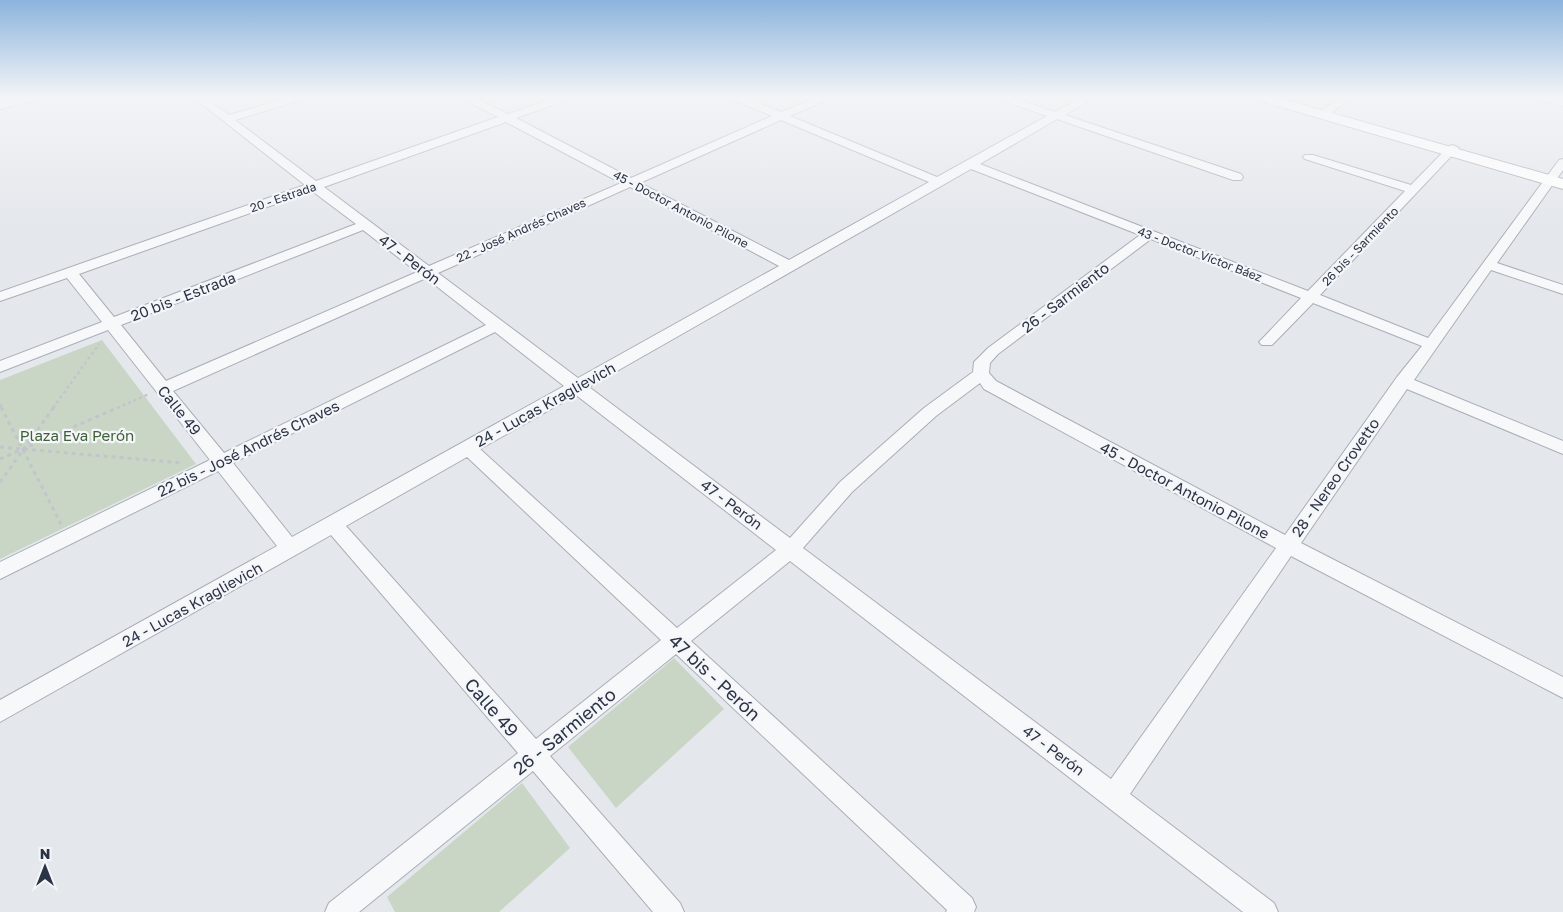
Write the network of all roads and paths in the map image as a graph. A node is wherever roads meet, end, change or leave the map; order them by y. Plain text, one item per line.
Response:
1 (255, 140) edge
2 (445, 140) edge
3 (548, 140) edge
4 (727, 140) edge
5 (837, 140) edge
6 (1013, 140) edge
7 (1128, 140) edge
8 (1416, 140) edge
9 (1452, 150) junction
10 (1309, 157) dead end
11 (1563, 162) edge
12 (970, 164) junction
13 (1237, 177) dead end
14 (1557, 180) edge
15 (630, 182) junction
16 (938, 182) junction
17 (315, 186) junction
18 (1414, 190) junction
19 (366, 225) junction
20 (1149, 234) junction
21 (1490, 265) junction
22 (789, 266) junction
23 (70, 272) junction
24 (428, 272) junction
25 (1563, 290) edge
26 (0, 297) edge
27 (1310, 297) junction
28 (111, 324) junction
29 (497, 325) junction
30 (102, 340) dead end
31 (1267, 342) dead end
32 (1431, 344) junction
33 (0, 367) edge
34 (982, 368) junction
35 (1403, 381) junction
36 (577, 386) junction
37 (164, 389) junction
38 (0, 404) edge
39 (0, 447) edge
40 (468, 448) junction
41 (1563, 448) edge
42 (22, 449) junction
43 (0, 459) edge
44 (221, 461) junction
45 (186, 463) dead end
46 (0, 482) edge
47 (333, 524) junction
48 (63, 529) dead end
49 (1287, 545) junction
50 (290, 548) junction
51 (791, 549) junction
52 (0, 571) edge
53 (676, 641) junction
54 (1563, 688) edge
55 (0, 712) edge
56 (534, 755) junction
57 (1114, 796) junction
58 (961, 910) edge
59 (338, 912) edge
60 (671, 912) edge
61 (1265, 912) edge

1 - 17 street, 47 - Perón
2 - 17 street, 20 - Estrada
3 - 15 street, 45 - Doctor Antonio Pilone
4 - 15 street, 22 - José Andrés Chaves
5 - 16 street
6 - 12 street, 24 - Lucas Kraglievich
7 - 13 street
8 - 9 street
9 - 14 street
9 - 18 street, 26 bis - Sarmiento
10 - 18 street
11 - 14 street, 28 - Nereo Crovetto
12 - 16 street, 24 - Lucas Kraglievich
12 - 20 street, 43 - Doctor Víctor Báez
14 - 21 street, 28 - Nereo Crovetto
15 - 22 street, 45 - Doctor Antonio Pilone
15 - 24 street, 22 - José Andrés Chaves
16 - 22 street, 24 - Lucas Kraglievich
17 - 19 street, 47 - Perón
17 - 23 street, 20 - Estrada
18 - 27 street, 26 bis - Sarmiento
19 - 24 street, 47 - Perón
19 - 28 street, 20 bis - Estrada
20 - 27 street, 43 - Doctor Víctor Báez
20 - 34 street, 26 - Sarmiento
21 - 25 street
21 - 32 street, 28 - Nereo Crovetto
22 - 36 street, 24 - Lucas Kraglievich
23 - 26 street, 20 - Estrada
23 - 28 street, Calle 49
24 - 29 street, 47 - Perón
24 - 37 street, 22 - José Andrés Chaves
27 - 31 street, 26 bis - Sarmiento
27 - 32 street, 43 - Doctor Víctor Báez
28 - 33 street, 20 bis - Estrada
28 - 37 street, Calle 49
29 - 36 street, 47 - Perón
29 - 44 street, 22 bis - José Andrés Chaves
30 - 42 path
32 - 35 street, 28 - Nereo Crovetto
34 - 49 street, 45 - Doctor Antonio Pilone
34 - 51 street, 26 - Sarmiento
35 - 41 street
35 - 49 street, 28 - Nereo Crovetto
36 - 40 street, 24 - Lucas Kraglievich
36 - 51 street, 47 - Perón
37 - 42 path
37 - 44 street, Calle 49
38 - 42 path
39 - 42 path
40 - 47 street, 24 - Lucas Kraglievich
40 - 53 street, 47 bis - Perón
42 - 43 path
42 - 45 path
42 - 46 path
42 - 48 path
44 - 50 street, Calle 49
44 - 52 street, 22 bis - José Andrés Chaves
47 - 50 street, 24 - Lucas Kraglievich
47 - 56 street, Calle 49
49 - 54 street, 45 - Doctor Antonio Pilone
49 - 57 street, 28 - Nereo Crovetto
50 - 55 street, 24 - Lucas Kraglievich
51 - 53 street, 26 - Sarmiento
51 - 57 street, 47 - Perón
53 - 56 street, 26 - Sarmiento
53 - 58 street, 47 bis - Perón
56 - 59 street, 26 - Sarmiento
56 - 60 street, Calle 49
57 - 61 street, 47 - Perón

